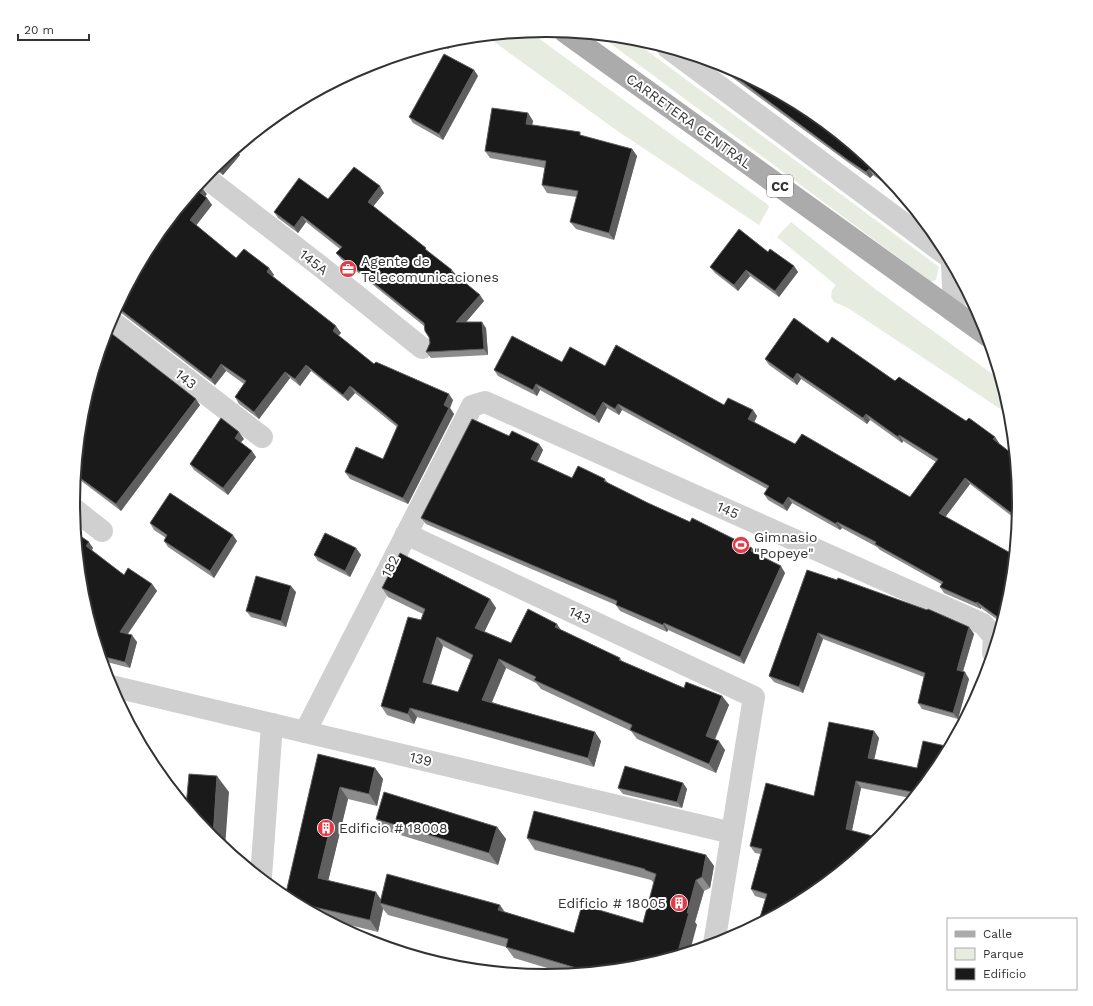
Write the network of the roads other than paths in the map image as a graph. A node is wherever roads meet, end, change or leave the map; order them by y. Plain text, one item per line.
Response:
1 (573, 38) edge
2 (680, 57) edge
3 (210, 181) edge
4 (936, 247) edge
5 (952, 275) edge
6 (954, 312) junction
7 (116, 325) edge
8 (979, 329) edge
9 (422, 348) dead end
10 (478, 403) joint
11 (262, 437) dead end
12 (80, 514) edge
13 (102, 531) dead end
14 (406, 534) junction
15 (991, 642) edge
16 (119, 688) edge
17 (272, 724) junction
18 (305, 732) junction
19 (732, 833) junction
20 (261, 872) edge
21 (715, 937) edge

1 - 6 main road, CARRETERA CENTRAL / CC
2 - 4 street
3 - 9 street, 145A
5 - 6 street
6 - 8 main road, CARRETERA CENTRAL / CC
7 - 11 street, 143
10 - 14 street, 182
10 - 15 street, 145
12 - 13 street
14 - 18 street, 182
14 - 19 street, 143
16 - 17 street, 139
17 - 18 street, 139
17 - 20 street
18 - 19 street, 139
19 - 21 street

